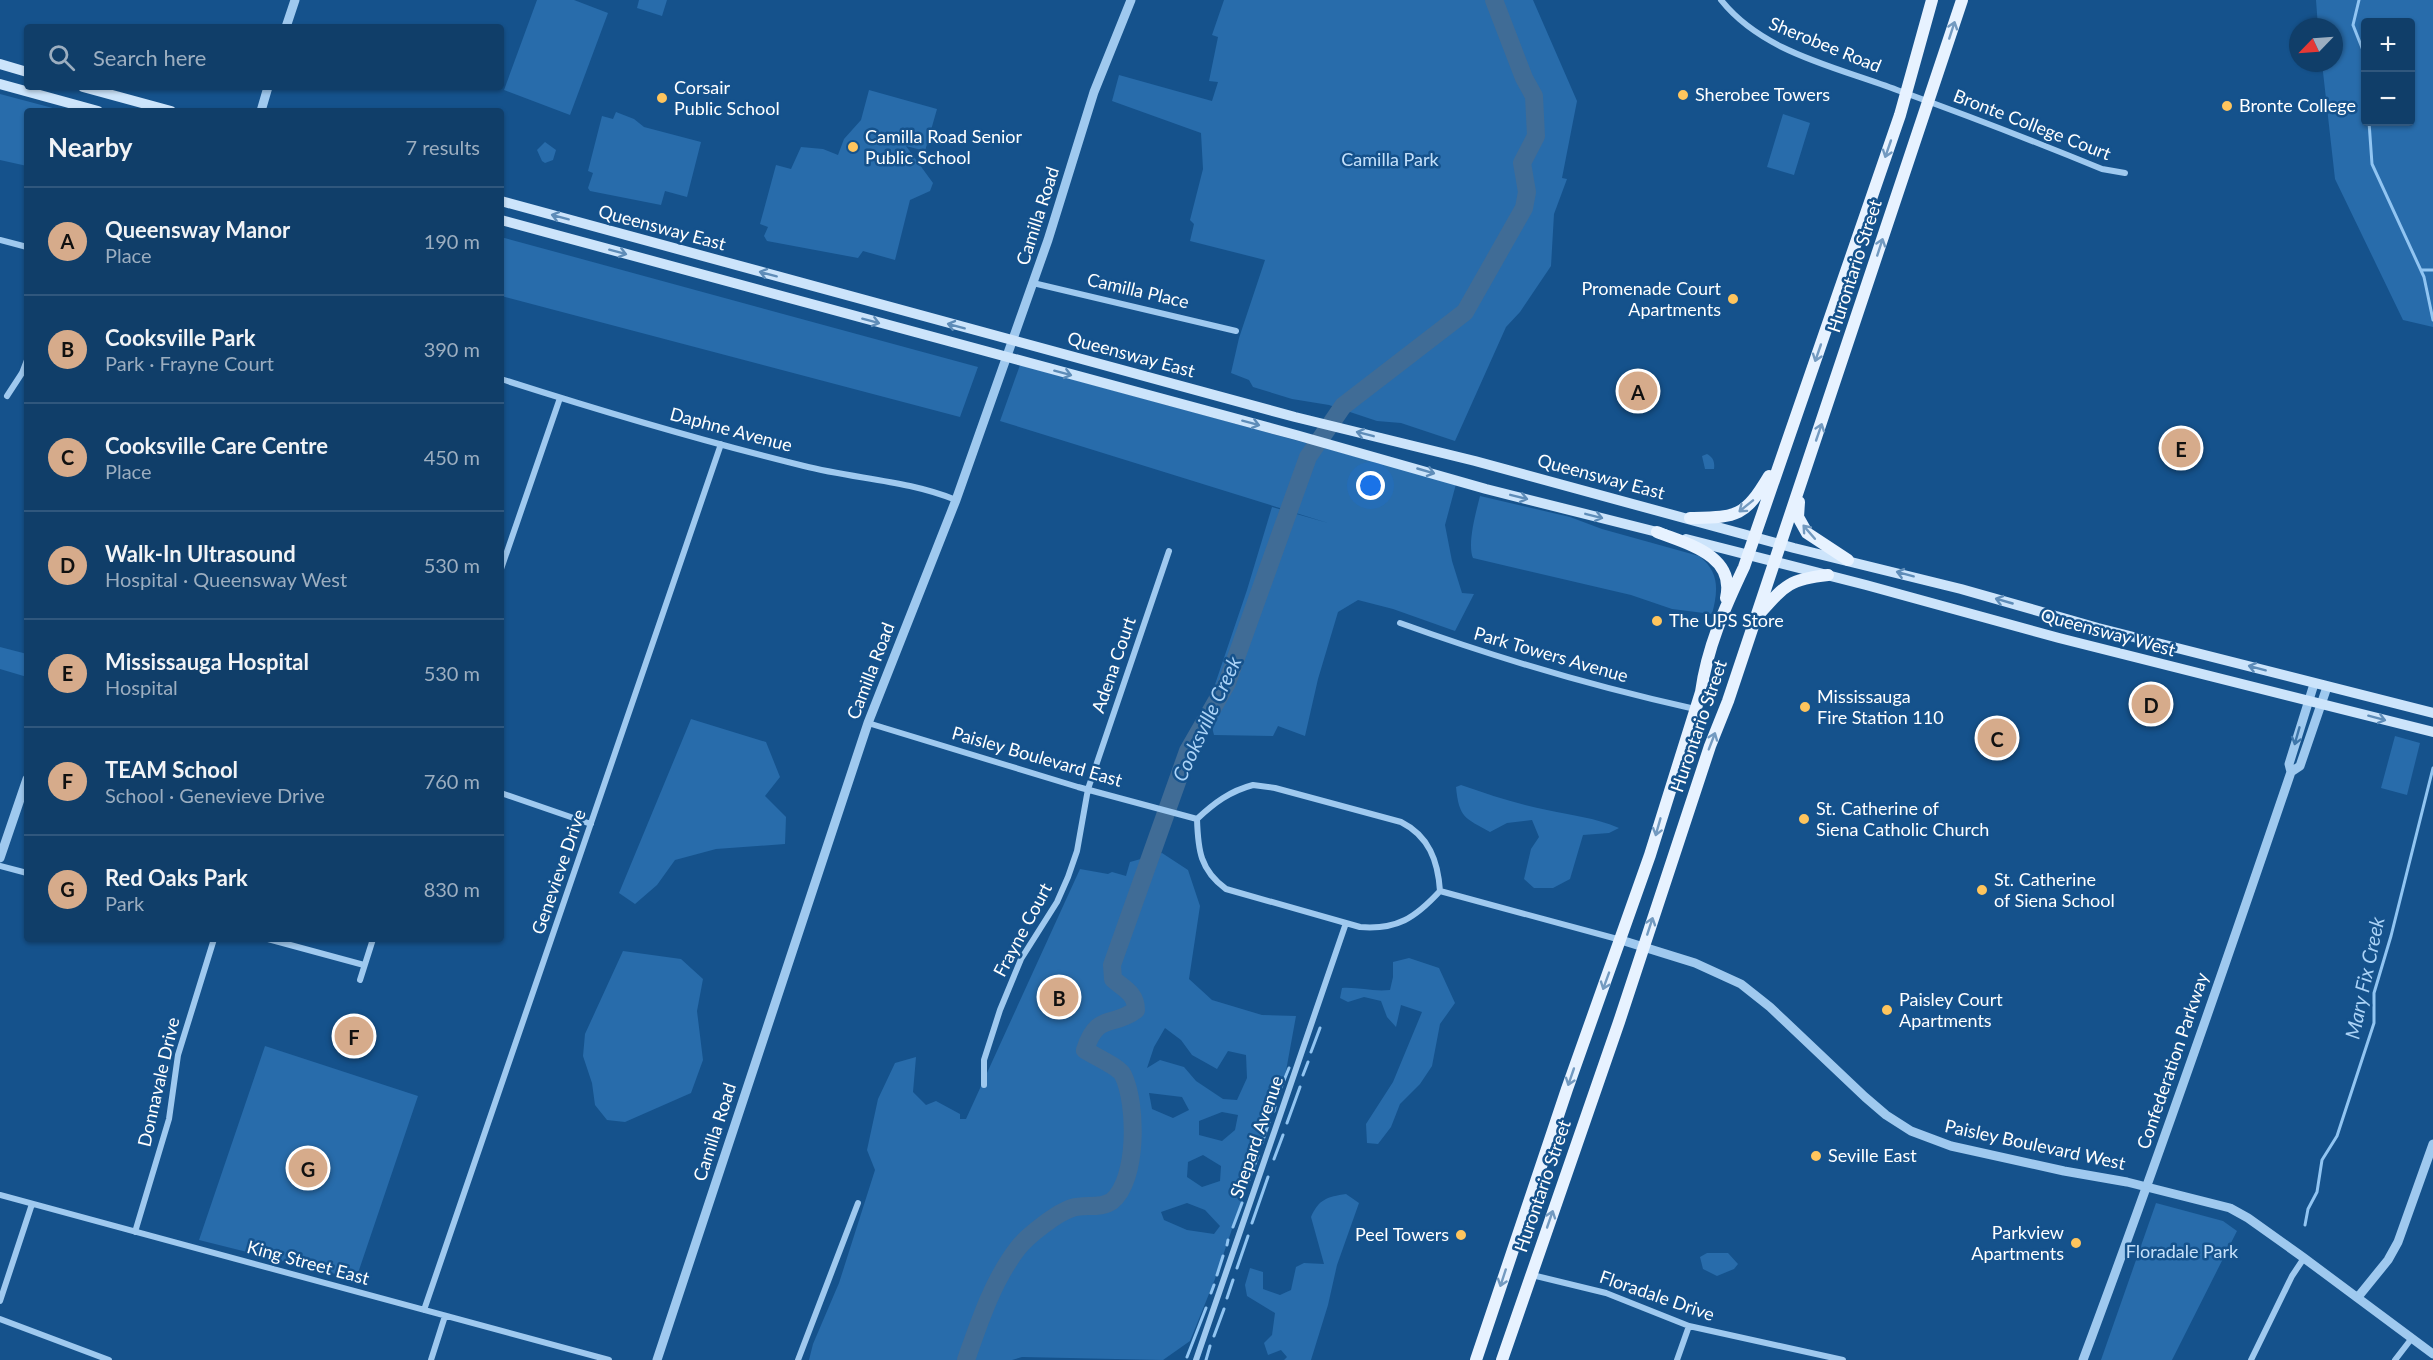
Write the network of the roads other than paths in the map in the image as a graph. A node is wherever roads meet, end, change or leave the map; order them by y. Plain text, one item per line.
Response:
1 (295, 0) edge
2 (1131, 0) edge
3 (1721, 0) edge
4 (1932, 0) edge
5 (1962, 0) edge
6 (287, 24) edge
7 (0, 64) edge
8 (24, 71) edge
9 (0, 84) edge
10 (94, 90) edge
11 (267, 90) edge
12 (1907, 93) junction
13 (1929, 102) junction
14 (87, 108) edge
15 (160, 108) edge
16 (262, 108) edge
17 (2125, 173) dead end
18 (504, 202) edge
19 (504, 221) edge
20 (0, 240) edge
21 (24, 246) edge
22 (1033, 283) junction
23 (1236, 331) dead end
24 (1013, 340) junction
25 (1006, 358) junction
26 (24, 368) edge
27 (504, 380) edge
28 (7, 396) dead end
29 (560, 398) junction
30 (721, 444) junction
31 (1779, 459) junction
32 (1800, 487) junction
33 (956, 500) junction
34 (1690, 518) junction
35 (1657, 532) junction
36 (1754, 536) junction
37 (1781, 544) junction
38 (1168, 551) dead end
39 (1748, 555) junction
40 (504, 560) edge
41 (1848, 560) junction
42 (1774, 562) junction
43 (1828, 575) junction
44 (1722, 614) junction
45 (1755, 619) junction
46 (1400, 623) dead end
47 (2314, 684) junction
48 (2327, 687) junction
49 (2308, 700) junction
50 (2321, 703) junction
51 (1696, 710) junction
52 (2433, 713) edge
53 (868, 723) junction
54 (2433, 732) edge
55 (2291, 772) junction
56 (24, 788) edge
57 (1088, 789) junction
58 (504, 794) edge
59 (1197, 819) junction
60 (591, 824) junction
61 (0, 858) edge
62 (0, 866) edge
63 (24, 872) edge
64 (1440, 891) junction
65 (1346, 923) junction
66 (1621, 940) junction
67 (213, 942) edge
68 (278, 942) edge
69 (372, 942) edge
70 (1643, 948) junction
71 (364, 965) junction
72 (360, 980) dead end
73 (984, 1085) dead end
74 (2433, 1144) edge
75 (2146, 1188) junction
76 (0, 1195) edge
77 (858, 1203) dead end
78 (32, 1204) junction
79 (135, 1232) junction
80 (2304, 1258) junction
81 (1531, 1274) junction
82 (2358, 1297) junction
83 (0, 1301) edge
84 (424, 1310) junction
85 (445, 1316) junction
86 (0, 1319) edge
87 (1689, 1326) junction
88 (2412, 1338) junction
89 (2433, 1354) edge
90 (109, 1360) edge
91 (431, 1360) edge
92 (609, 1360) edge
93 (657, 1360) edge
94 (798, 1360) edge
95 (1196, 1360) edge
96 (1476, 1360) edge
97 (1502, 1360) edge
98 (1677, 1360) edge
99 (1843, 1360) edge
100 (2084, 1360) edge
101 (2251, 1360) edge
102 (2395, 1360) edge

1 - 6 street
2 - 22 street, Camilla Road
3 - 12 street, Sherobee Road
4 - 12 main road, Hurontario Street
13 -> 5 main road, Hurontario Street
7 - 8 main road
9 - 14 main road
10 - 15 main road
11 - 16 street
12 - 13 street, Sherobee Road
12 -> 31 main road, Hurontario Street
13 - 17 street, Bronte College Court
32 -> 13 main road, Hurontario Street
24 -> 18 main road, Queensway East
19 -> 25 main road, Queensway East
20 - 21 street
22 - 23 street, Camilla Place
22 - 24 street, Camilla Road
24 - 25 street, Camilla Road
34 -> 24 main road, Queensway East
25 - 33 street, Camilla Road
25 -> 35 main road, Queensway East
26 - 28 street
27 - 29 street, Daphne Avenue
29 - 30 street, Daphne Avenue
29 - 40 street
30 - 33 street, Daphne Avenue
30 - 60 street, Genevieve Drive
31 -> 34 main road
31 - 36 main road, Hurontario Street
32 - 37 main road, Hurontario Street
41 -> 32 main road
33 - 53 street, Camilla Road
34 - 36 main road, Queensway East
35 - 39 main road, Queensway East
35 - 44 main road
36 - 37 main road, Queensway East
36 - 39 main road, Hurontario Street
37 - 41 main road, Queensway West
37 - 42 main road, Hurontario Street
38 - 57 street, Adena Court
39 - 42 main road, Queensway East
39 - 44 main road, Hurontario Street
47 -> 41 main road, Queensway West
42 - 43 main road, Queensway West
42 - 45 main road, Hurontario Street
43 - 45 main road
43 - 49 main road, Queensway West
44 - 51 main road, Hurontario Street
70 -> 45 main road, Hurontario Street
46 - 51 street, Park Towers Avenue
47 - 48 main road, Queensway West
47 - 49 street, Confederation Parkway
48 - 50 street, Confederation Parkway
48 - 52 main road, Queensway West
49 - 50 main road, Queensway West
49 -> 55 street, Confederation Parkway
50 -> 54 main road, Queensway West
50 - 55 street, Confederation Parkway
51 -> 66 main road, Hurontario Street
53 - 57 street, Paisley Boulevard East
53 - 93 street, Camilla Road
55 - 75 street, Confederation Parkway
56 - 61 street
57 - 59 street, Paisley Boulevard East
57 - 73 street, Frayne Court
58 - 60 street
59 - 64 street
59 - 65 street
60 - 84 street, Genevieve Drive
62 - 63 street
64 - 65 street
64 - 66 street
65 - 95 street, Shepard Avenue
66 - 70 street, Paisley Boulevard West
66 -> 96 main road, Hurontario Street
67 - 79 street, Donnavale Drive
68 - 71 street
69 - 71 street
70 - 75 street, Paisley Boulevard West
81 -> 70 main road, Hurontario Street
71 - 72 street
74 - 82 street
75 - 80 street, Paisley Boulevard West
75 - 100 street, Confederation Parkway
76 - 78 street, King Street East
77 - 94 street
78 - 79 street, King Street East
78 - 83 street
79 - 84 street, King Street East
80 - 82 street, Paisley Boulevard West
80 - 101 street
81 - 87 street, Floradale Drive
81 - 97 main road, Hurontario Street
82 - 88 street, Paisley Boulevard West
84 - 85 street, King Street East
85 - 91 street
85 - 92 street, King Street East
86 - 90 street
87 - 98 street
87 - 99 street, Floradale Drive
88 - 89 street, Paisley Boulevard West
88 - 102 street

